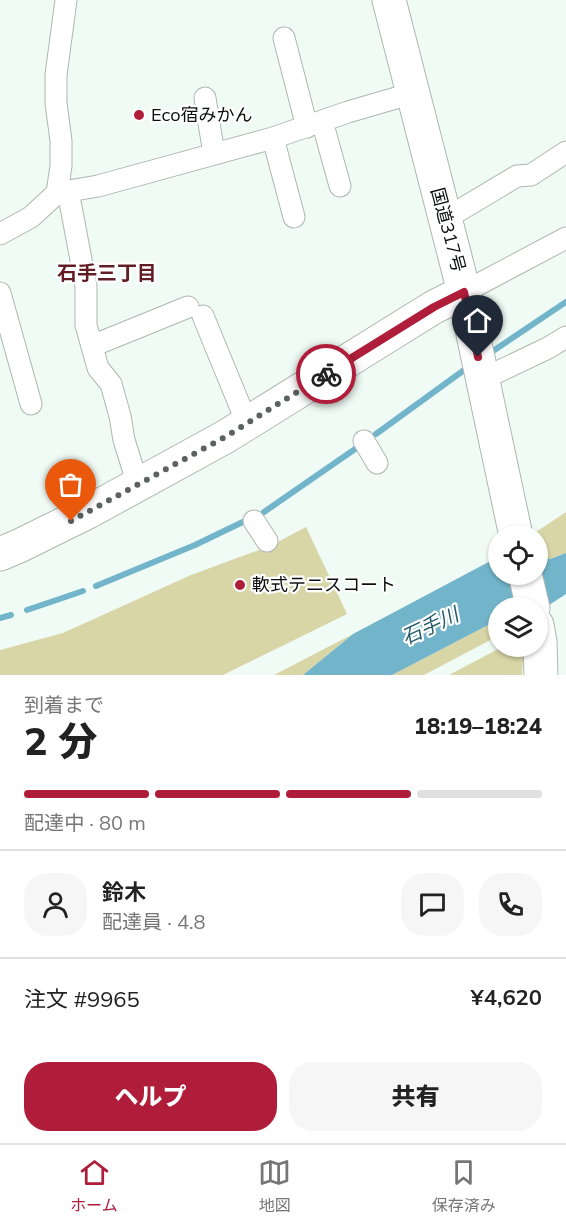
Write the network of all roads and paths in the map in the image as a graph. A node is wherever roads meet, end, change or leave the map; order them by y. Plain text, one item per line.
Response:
1 (66, 0) edge
2 (389, 0) edge
3 (284, 38) dead end
4 (413, 93) junction
5 (205, 98) dead end
6 (314, 124) junction
7 (273, 138) junction
8 (566, 152) edge
9 (214, 154) junction
10 (340, 186) dead end
11 (62, 192) junction
12 (294, 217) dead end
13 (445, 219) junction
14 (0, 234) edge
15 (566, 238) edge
16 (464, 292) junction
17 (0, 293) edge
18 (566, 337) edge
19 (92, 346) junction
20 (483, 379) junction
21 (31, 404) dead end
22 (247, 423) junction
23 (364, 441) dead end
24 (377, 463) dead end
25 (138, 485) junction
26 (254, 521) dead end
27 (513, 523) edge
28 (267, 542) dead end
29 (0, 554) edge
30 (539, 657) edge
31 (541, 675) edge

1 - 11 street
2 - 4 main road, 国道317号
3 - 6 street
4 - 6 street
4 - 13 main road, 国道317号
5 - 9 street
6 - 7 street
6 - 10 street
7 - 9 street
7 - 12 street
8 - 13 street
9 - 11 street
11 - 14 street
11 - 19 street
13 - 16 main road, 国道317号
15 - 16 street
16 - 20 main road
16 - 22 main road, 国道317号
17 - 21 street
18 - 20 street
19 - 22 street
19 - 25 street
20 - 27 main road
22 - 25 main road, 国道317号
23 - 24 street
25 - 29 main road, 国道317号
26 - 28 street
30 - 31 main road

